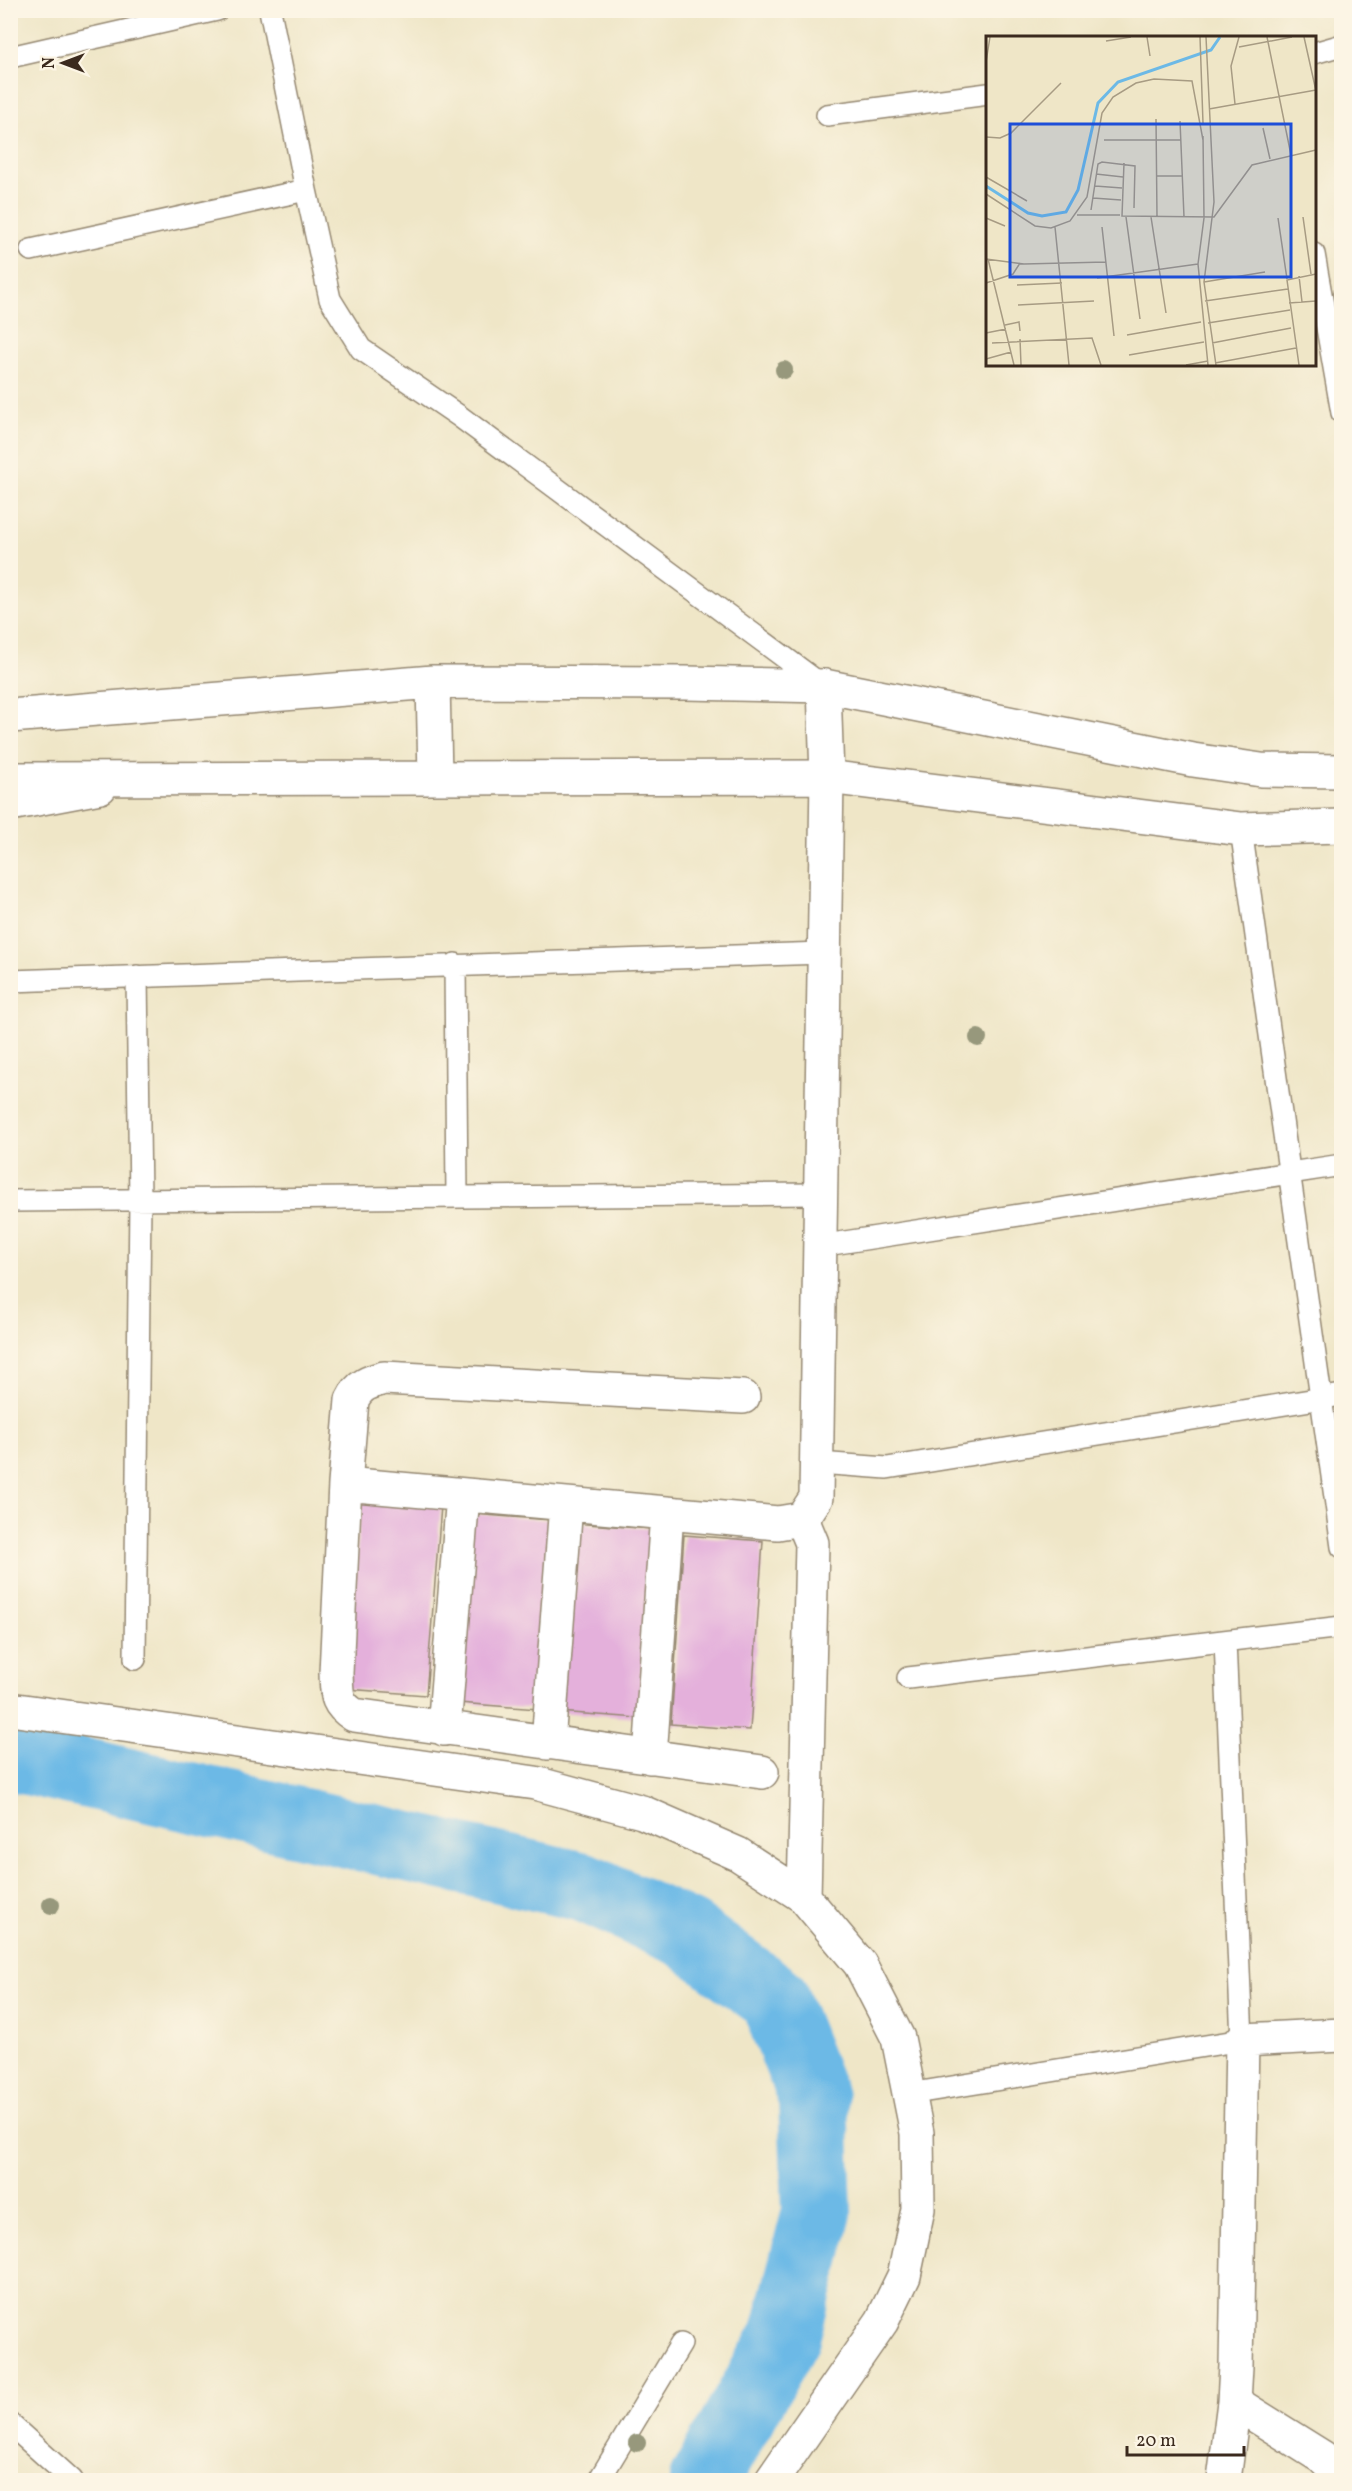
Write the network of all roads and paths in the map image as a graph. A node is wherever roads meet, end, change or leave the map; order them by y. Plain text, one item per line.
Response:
1 (217, 10) edge
2 (270, 10) edge
3 (1341, 45) edge
4 (1316, 52) edge
5 (10, 57) edge
6 (986, 94) edge
7 (827, 115) dead end
8 (306, 190) junction
9 (31, 250) dead end
10 (1316, 266) edge
11 (1341, 413) edge
12 (433, 682) junction
13 (824, 686) junction
14 (10, 716) edge
15 (1341, 771) edge
16 (435, 777) junction
17 (827, 777) junction
18 (10, 779) edge
19 (143, 779) junction
20 (10, 804) edge
21 (1341, 826) edge
22 (1241, 829) junction
23 (823, 953) junction
24 (455, 964) junction
25 (137, 976) junction
26 (10, 981) edge
27 (1341, 1165) edge
28 (1291, 1173) junction
29 (819, 1194) junction
30 (457, 1197) junction
31 (140, 1200) junction
32 (10, 1201) edge
33 (819, 1246) junction
34 (1331, 1396) edge
35 (743, 1397) dead end
36 (818, 1463) junction
37 (345, 1484) junction
38 (463, 1495) junction
39 (566, 1504) junction
40 (667, 1513) junction
41 (802, 1519) junction
42 (1341, 1547) edge
43 (1341, 1627) edge
44 (1225, 1641) junction
45 (135, 1659) dead end
46 (908, 1678) dead end
47 (10, 1709) edge
48 (444, 1729) junction
49 (548, 1743) junction
50 (650, 1757) junction
51 (762, 1772) dead end
52 (804, 1897) junction
53 (1341, 2035) edge
54 (1242, 2040) junction
55 (909, 2094) junction
56 (681, 2344) dead end
57 (1234, 2402) junction
58 (10, 2424) edge
59 (72, 2481) edge
60 (599, 2481) edge
61 (772, 2481) edge
62 (1224, 2481) edge
63 (1336, 2481) edge

1 - 5 lane
2 - 8 lane
3 - 4 lane
6 - 7 lane
8 - 9 lane
8 - 13 lane
10 - 11 lane
12 - 13 street
12 - 14 street
12 - 16 street
13 - 15 street
13 - 17 street
16 - 17 street
16 - 19 street
17 - 22 street
17 - 23 street
18 - 19 street
19 - 20 street
21 - 22 street
22 - 28 lane
23 - 24 lane
23 - 29 street
24 - 25 lane
24 - 30 lane
25 - 26 lane
25 - 31 lane
27 - 28 lane
28 - 33 lane
28 - 34 lane
29 - 30 lane
29 - 33 street
30 - 31 lane
31 - 32 lane
31 - 45 lane
33 - 36 street
34 - 36 lane
34 - 42 lane
35 - 37 street
36 - 41 street
37 - 38 street
37 - 48 street
38 - 39 street
38 - 48 street
39 - 40 street
39 - 49 street
40 - 41 street
40 - 50 street
41 - 52 street
43 - 44 lane
44 - 46 lane
44 - 54 lane
47 - 52 street
48 - 49 street
49 - 50 street
50 - 51 street
52 - 55 street
53 - 54 street
54 - 55 lane
54 - 57 street
55 - 61 street
56 - 60 lane
57 - 62 street
57 - 63 street
58 - 59 lane

